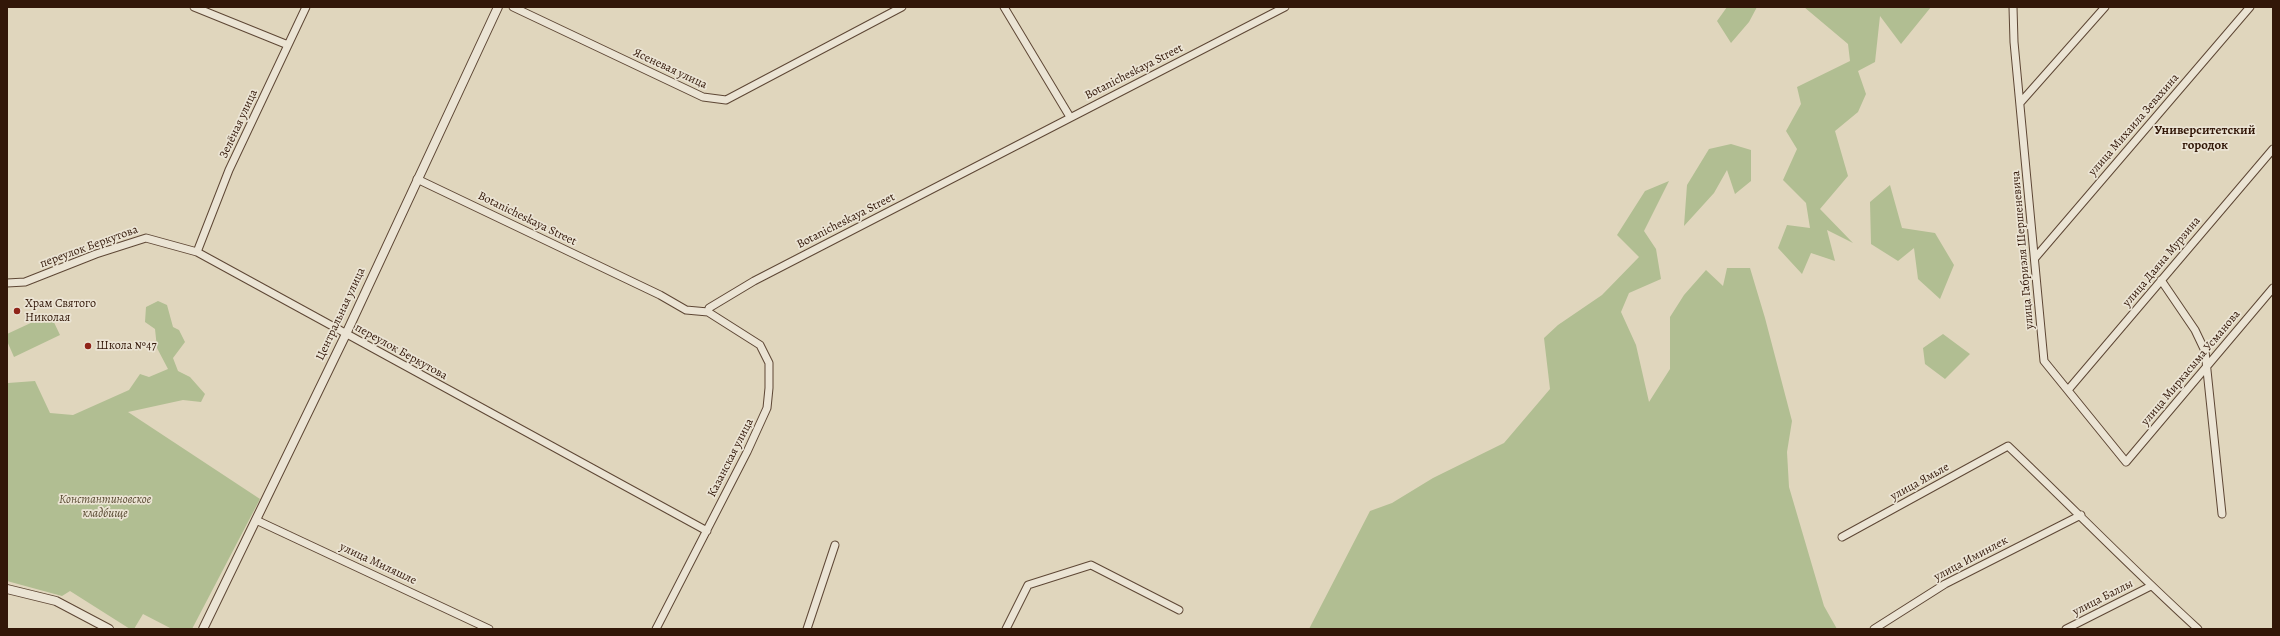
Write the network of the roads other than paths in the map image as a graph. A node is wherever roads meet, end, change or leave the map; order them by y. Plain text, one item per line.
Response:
1 (194, 7) edge
2 (306, 7) edge
3 (498, 7) edge
4 (513, 7) edge
5 (902, 7) edge
6 (1004, 7) edge
7 (1285, 7) edge
8 (2013, 7) edge
9 (2105, 7) edge
10 (2250, 7) edge
11 (288, 45) junction
12 (2020, 103) junction
13 (1070, 117) junction
14 (2273, 149) edge
15 (418, 179) junction
16 (197, 252) junction
17 (2035, 258) junction
18 (2161, 280) junction
19 (7, 283) edge
20 (2273, 288) edge
21 (708, 312) junction
22 (346, 334) junction
23 (2207, 366) junction
24 (2068, 390) junction
25 (2126, 462) joint
26 (2222, 514) dead end
27 (2081, 515) junction
28 (256, 520) junction
29 (707, 530) junction
30 (1842, 537) dead end
31 (835, 544) dead end
32 (2151, 586) junction
33 (7, 589) edge
34 (1179, 610) dead end
35 (109, 629) edge
36 (203, 629) edge
37 (489, 629) edge
38 (656, 629) edge
39 (807, 629) edge
40 (1006, 629) edge
41 (1874, 629) edge
42 (2066, 629) edge
43 (2198, 629) edge

1 - 11 street
2 - 11 street, Зелёная улица
3 - 15 street, Центральная улица
4 - 5 street, Ясеневая улица
6 - 13 street
7 - 13 street, Botanicheskaya Street
8 - 12 street, улица Габриэля Шершеневича
9 - 12 street
10 - 17 street, улица Михаила Зевахина
11 - 16 street, Зелёная улица
12 - 17 street, улица Габриэля Шершеневича
13 - 21 street, Botanicheskaya Street
14 - 18 street, улица Даяна Мурзина
15 - 21 street, Botanicheskaya Street
15 - 22 street, Центральная улица
16 - 19 street, переулок Беркутова
16 - 22 street, переулок Беркутова
17 - 24 street, улица Габриэля Шершеневича
18 - 23 street
18 - 24 street, улица Даяна Мурзина
20 - 23 street, улица Миркасыма Усманова
21 - 29 street, Казанская улица
22 - 28 street, Центральная улица
22 - 29 street, переулок Беркутова
23 - 25 street, улица Миркасыма Усманова
23 - 26 street
24 - 25 street, улица Габриэля Шершеневича
27 - 30 street, улица Ямьле
27 - 32 street
27 - 41 street, улица Иминлек
28 - 36 street, Центральная улица
28 - 37 street, улица Миляшле
29 - 38 street, Казанская улица
31 - 39 street
32 - 42 street, улица Баллы
32 - 43 street
33 - 35 street
34 - 40 street

